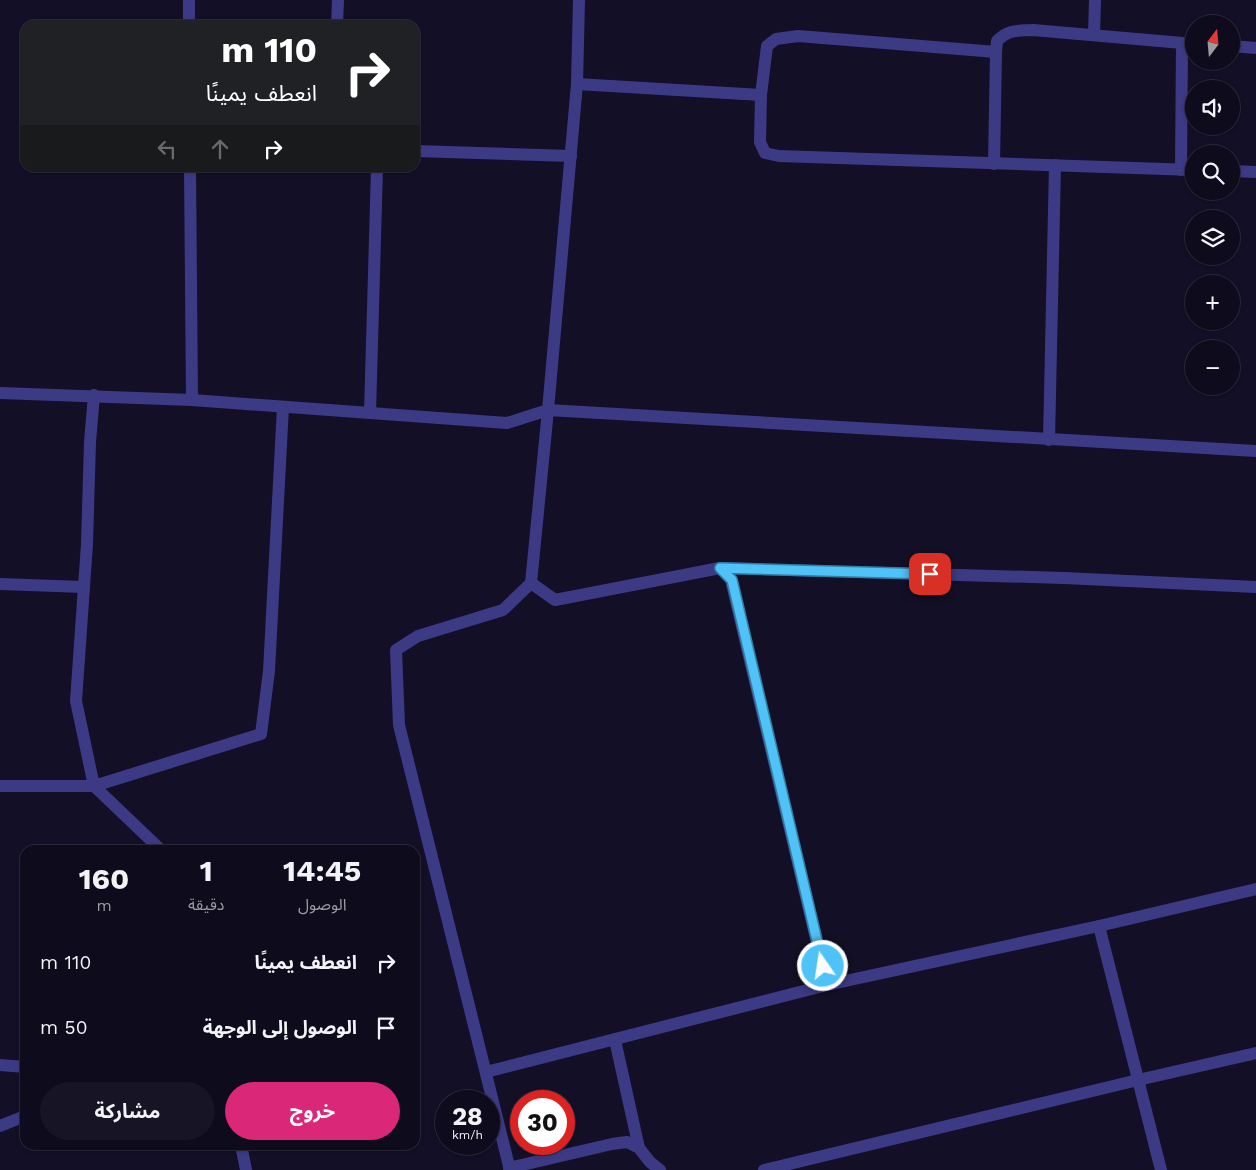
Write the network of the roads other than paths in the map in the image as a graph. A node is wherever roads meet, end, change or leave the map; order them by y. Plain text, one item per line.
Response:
1 (189, 0) edge
2 (338, 0) edge
3 (579, 0) edge
4 (1095, 0) edge
5 (189, 20) edge
6 (337, 20) edge
7 (1094, 35) junction
8 (1185, 44) edge
9 (1240, 47) edge
10 (1256, 48) edge
11 (996, 52) junction
12 (1188, 70) edge
13 (577, 84) junction
14 (761, 95) junction
15 (1187, 145) edge
16 (420, 151) edge
17 (571, 156) junction
18 (994, 164) junction
19 (1056, 165) junction
20 (1185, 170) edge
21 (1240, 171) edge
22 (190, 172) edge
23 (377, 172) edge
24 (1256, 172) edge
25 (0, 392) edge
26 (94, 395) junction
27 (192, 400) junction
28 (283, 406) junction
29 (548, 410) junction
30 (370, 413) junction
31 (1049, 440) junction
32 (1256, 452) edge
33 (720, 568) junction
34 (531, 583) junction
35 (0, 584) edge
36 (84, 587) junction
37 (1256, 587) edge
38 (0, 786) edge
39 (94, 786) junction
40 (156, 845) edge
41 (1256, 889) edge
42 (1100, 926) junction
43 (827, 985) junction
44 (615, 1040) junction
45 (1256, 1053) edge
46 (0, 1065) edge
47 (20, 1067) edge
48 (486, 1072) junction
49 (1138, 1080) junction
50 (20, 1118) edge
51 (0, 1126) edge
52 (639, 1148) junction
53 (242, 1150) edge
54 (510, 1169) edge
55 (246, 1170) edge
56 (660, 1170) edge
57 (764, 1170) edge
58 (1161, 1170) edge

1 - 5 street
2 - 6 street
3 - 13 street
4 - 7 street
7 - 8 street
7 - 11 street
9 - 10 street
11 - 14 street
11 - 18 street
12 - 15 street
13 - 14 street
13 - 17 street
14 - 18 street
16 - 17 street
17 - 29 street
18 - 19 street
19 - 20 street
19 - 31 street
21 - 24 street
22 - 27 street
23 - 30 street
25 - 26 street
26 - 27 street
26 - 36 street
27 - 28 street
28 - 30 street
28 - 39 street
29 - 30 street
29 - 31 street
29 - 34 street
31 - 32 street
33 - 34 street
33 - 37 street
33 - 43 street
34 - 48 street
35 - 36 street
36 - 39 street
38 - 39 street
39 - 40 street
41 - 42 street
42 - 43 street
42 - 49 street
43 - 44 street
44 - 48 street
44 - 52 street
45 - 49 street
46 - 47 street
48 - 54 street
49 - 57 street
49 - 58 street
50 - 51 street
52 - 54 street
52 - 56 street
53 - 55 street

